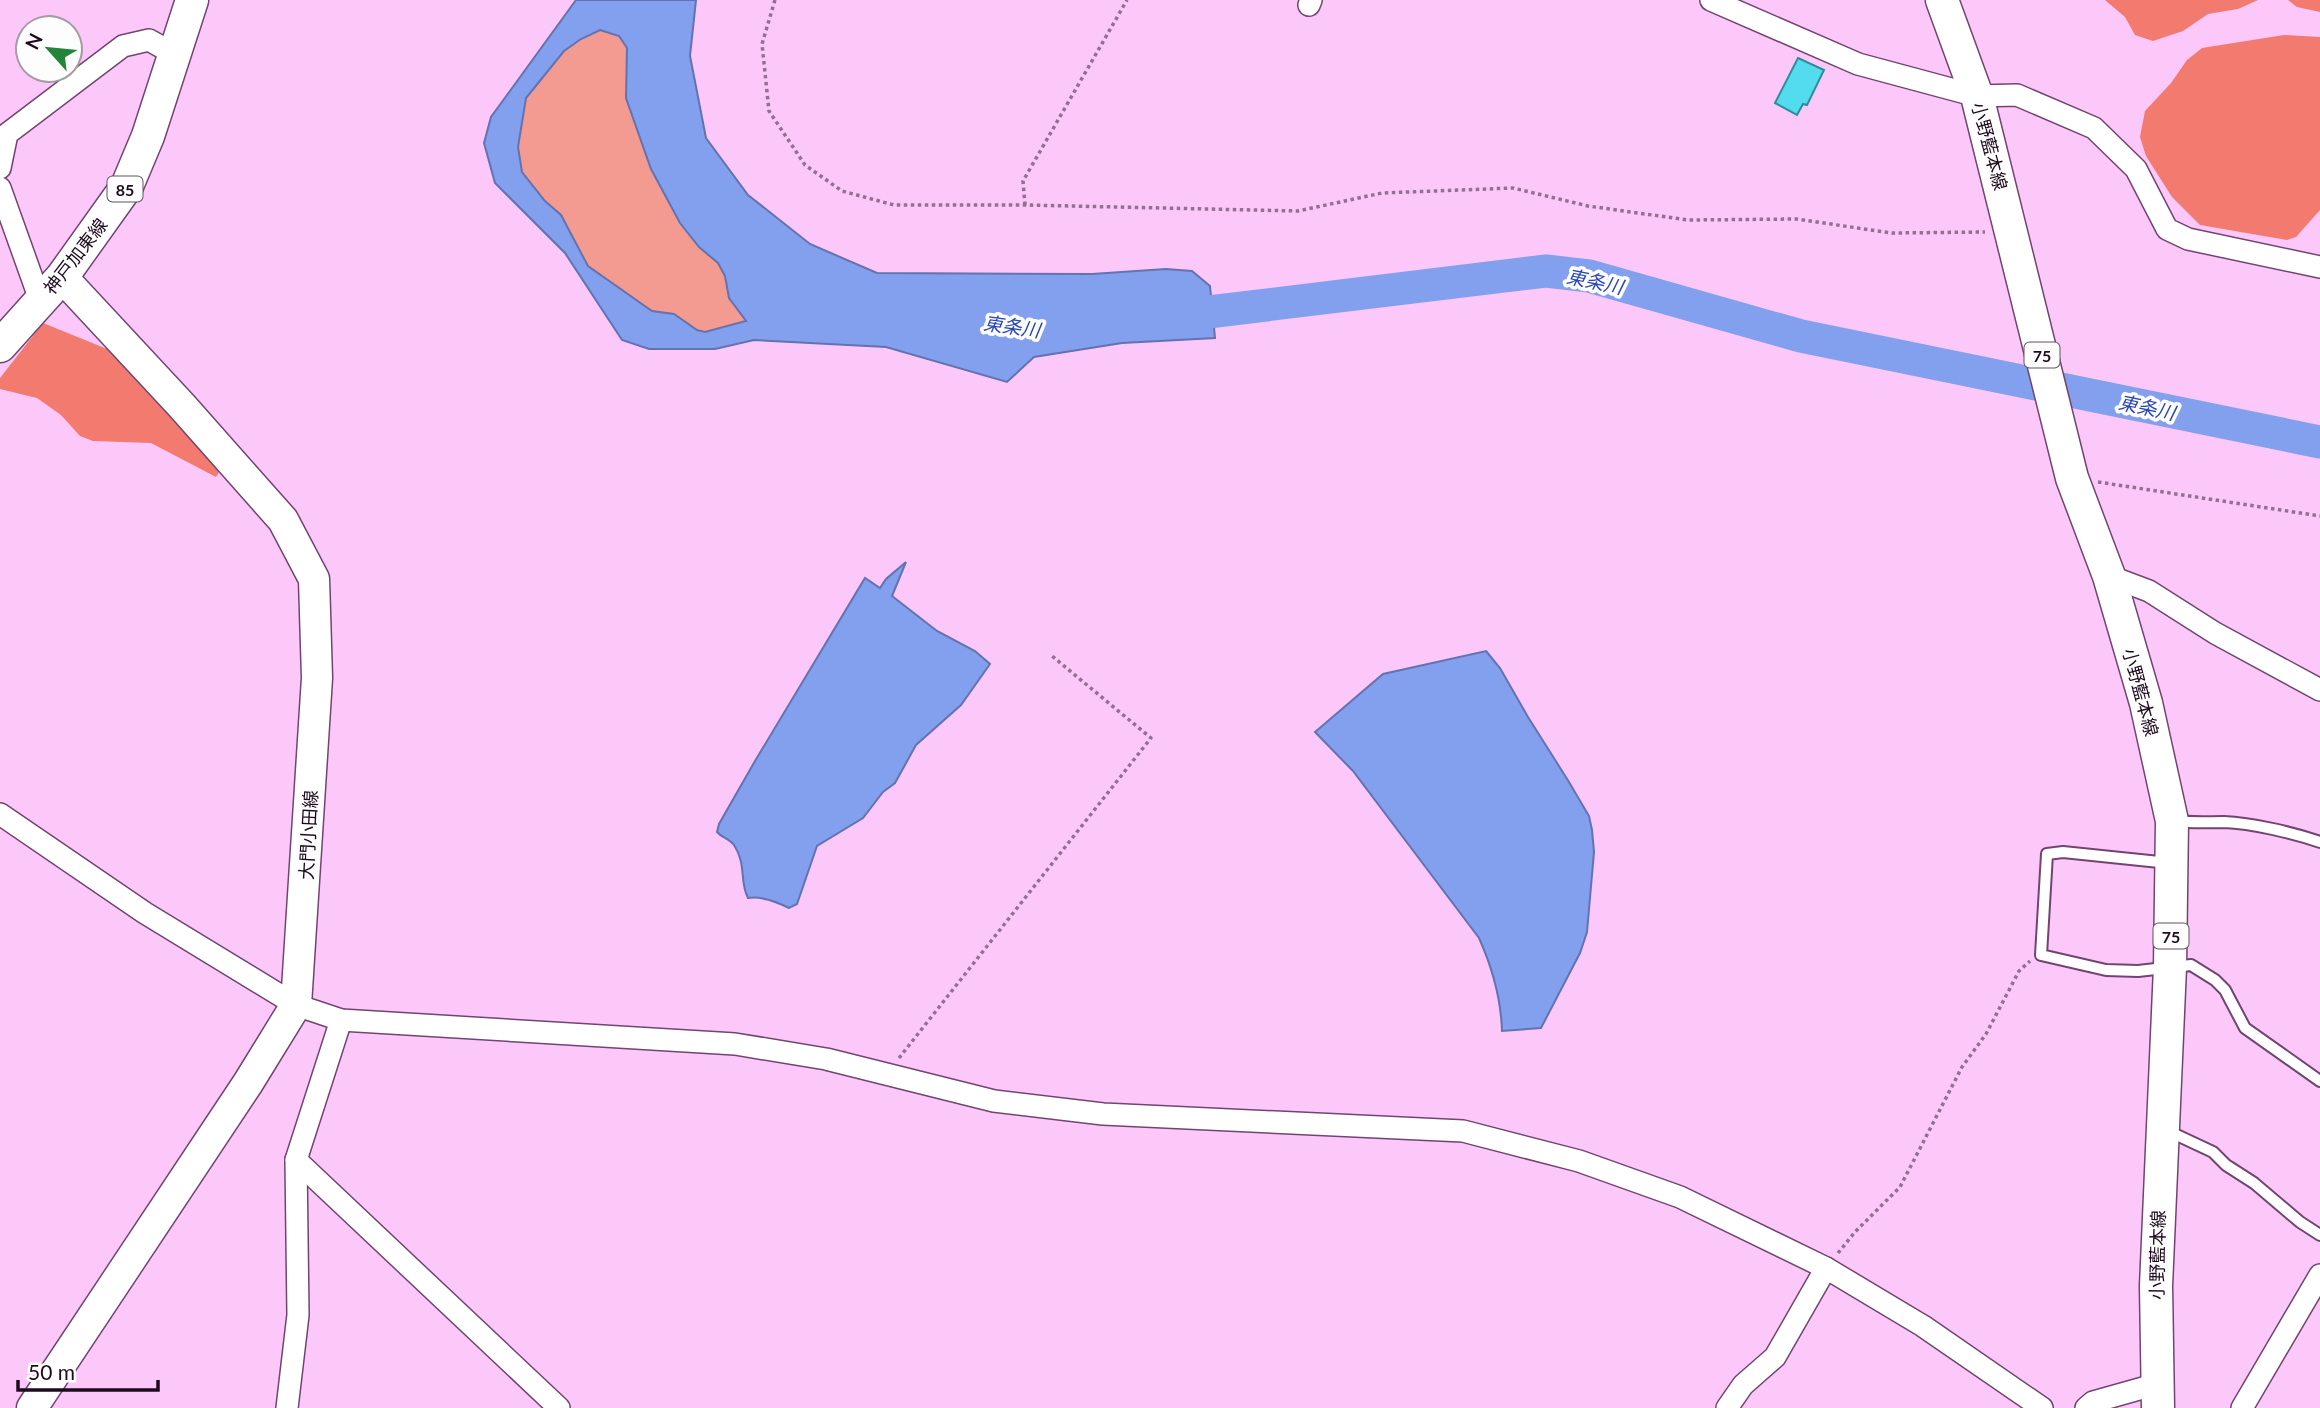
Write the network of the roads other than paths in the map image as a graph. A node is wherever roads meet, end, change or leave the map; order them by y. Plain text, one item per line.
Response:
1 (192, 0) edge
2 (1711, 0) edge
3 (1942, 0) edge
4 (174, 54) junction
5 (1977, 96) junction
6 (0, 168) edge
7 (0, 188) edge
8 (2320, 267) edge
9 (62, 277) junction
10 (40, 300) junction
11 (0, 346) edge
12 (2109, 576) junction
13 (2320, 690) edge
14 (0, 814) edge
15 (2172, 821) junction
16 (2320, 842) edge
17 (2172, 863) junction
18 (2171, 967) junction
19 (296, 1005) junction
20 (341, 1020) junction
21 (2320, 1081) edge
22 (2163, 1128) junction
23 (296, 1160) junction
24 (2320, 1235) edge
25 (1826, 1268) junction
26 (2320, 1275) edge
27 (2157, 1396) edge
28 (32, 1408) edge
29 (287, 1408) edge
30 (558, 1408) edge
31 (1727, 1408) edge
32 (2042, 1408) edge
33 (2086, 1408) edge
34 (2242, 1408) edge

1 - 4 main road, 神戸加東線 / 85
2 - 5 street
3 - 5 main road, 小野藍本線 / 75
4 - 6 street
4 - 9 main road, 神戸加東線 / 85
5 - 8 street
5 - 12 main road, 小野藍本線 / 75
7 - 10 street
9 - 10 main road, 神戸加東線 / 85
9 - 19 main road, 大門小田線
10 - 11 main road, 神戸加東線 / 85
12 - 13 street
12 - 15 main road, 小野藍本線 / 75
14 - 19 street
15 - 16 lane
15 - 17 main road, 小野藍本線 / 75
17 - 18 main road, 小野藍本線 / 75
17 - 18 lane
18 - 21 lane
18 - 22 main road, 小野藍本線 / 75
19 - 20 street
19 - 28 main road, 大門小田線
20 - 23 street
20 - 25 street
22 - 24 lane
22 - 27 main road, 小野藍本線 / 75
23 - 29 street
23 - 30 street
25 - 31 street
25 - 32 street
26 - 34 street
27 - 33 street

